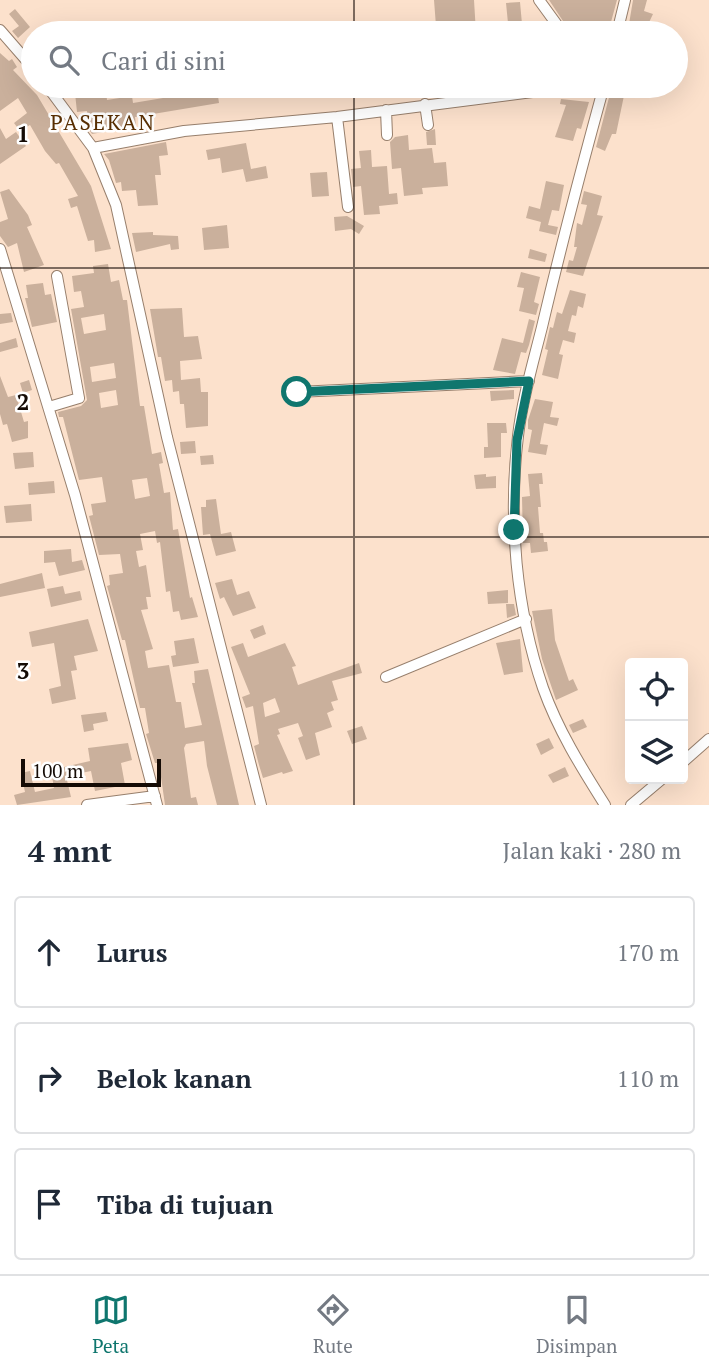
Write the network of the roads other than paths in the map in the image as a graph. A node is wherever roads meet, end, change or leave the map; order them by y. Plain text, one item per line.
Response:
1 (539, 0) edge
2 (625, 0) edge
3 (554, 21) edge
4 (620, 21) edge
5 (0, 30) edge
6 (21, 54) edge
7 (56, 98) edge
8 (476, 98) edge
9 (599, 98) edge
10 (425, 104) junction
11 (386, 110) junction
12 (337, 117) junction
13 (428, 125) dead end
14 (387, 135) dead end
15 (93, 148) junction
16 (348, 207) dead end
17 (0, 249) edge
18 (57, 276) dead end
19 (5, 277) edge
20 (529, 381) junction
21 (297, 392) dead end
22 (49, 407) junction
23 (526, 619) junction
24 (386, 677) dead end
25 (709, 740) edge
26 (688, 757) edge
27 (656, 784) edge
28 (156, 800) edge
29 (87, 805) edge
30 (261, 805) edge
31 (605, 805) edge
32 (631, 805) edge

1 - 3 street
2 - 4 street
5 - 6 street
7 - 15 street
8 - 10 street
9 - 20 street
10 - 11 street
10 - 13 street
11 - 12 street
11 - 14 street
12 - 15 street
12 - 16 street
15 - 30 street
17 - 19 street
18 - 22 street
19 - 22 street
20 - 21 street
20 - 23 street
22 - 28 street
23 - 24 street
23 - 31 street
25 - 26 street
27 - 32 street
28 - 29 street

